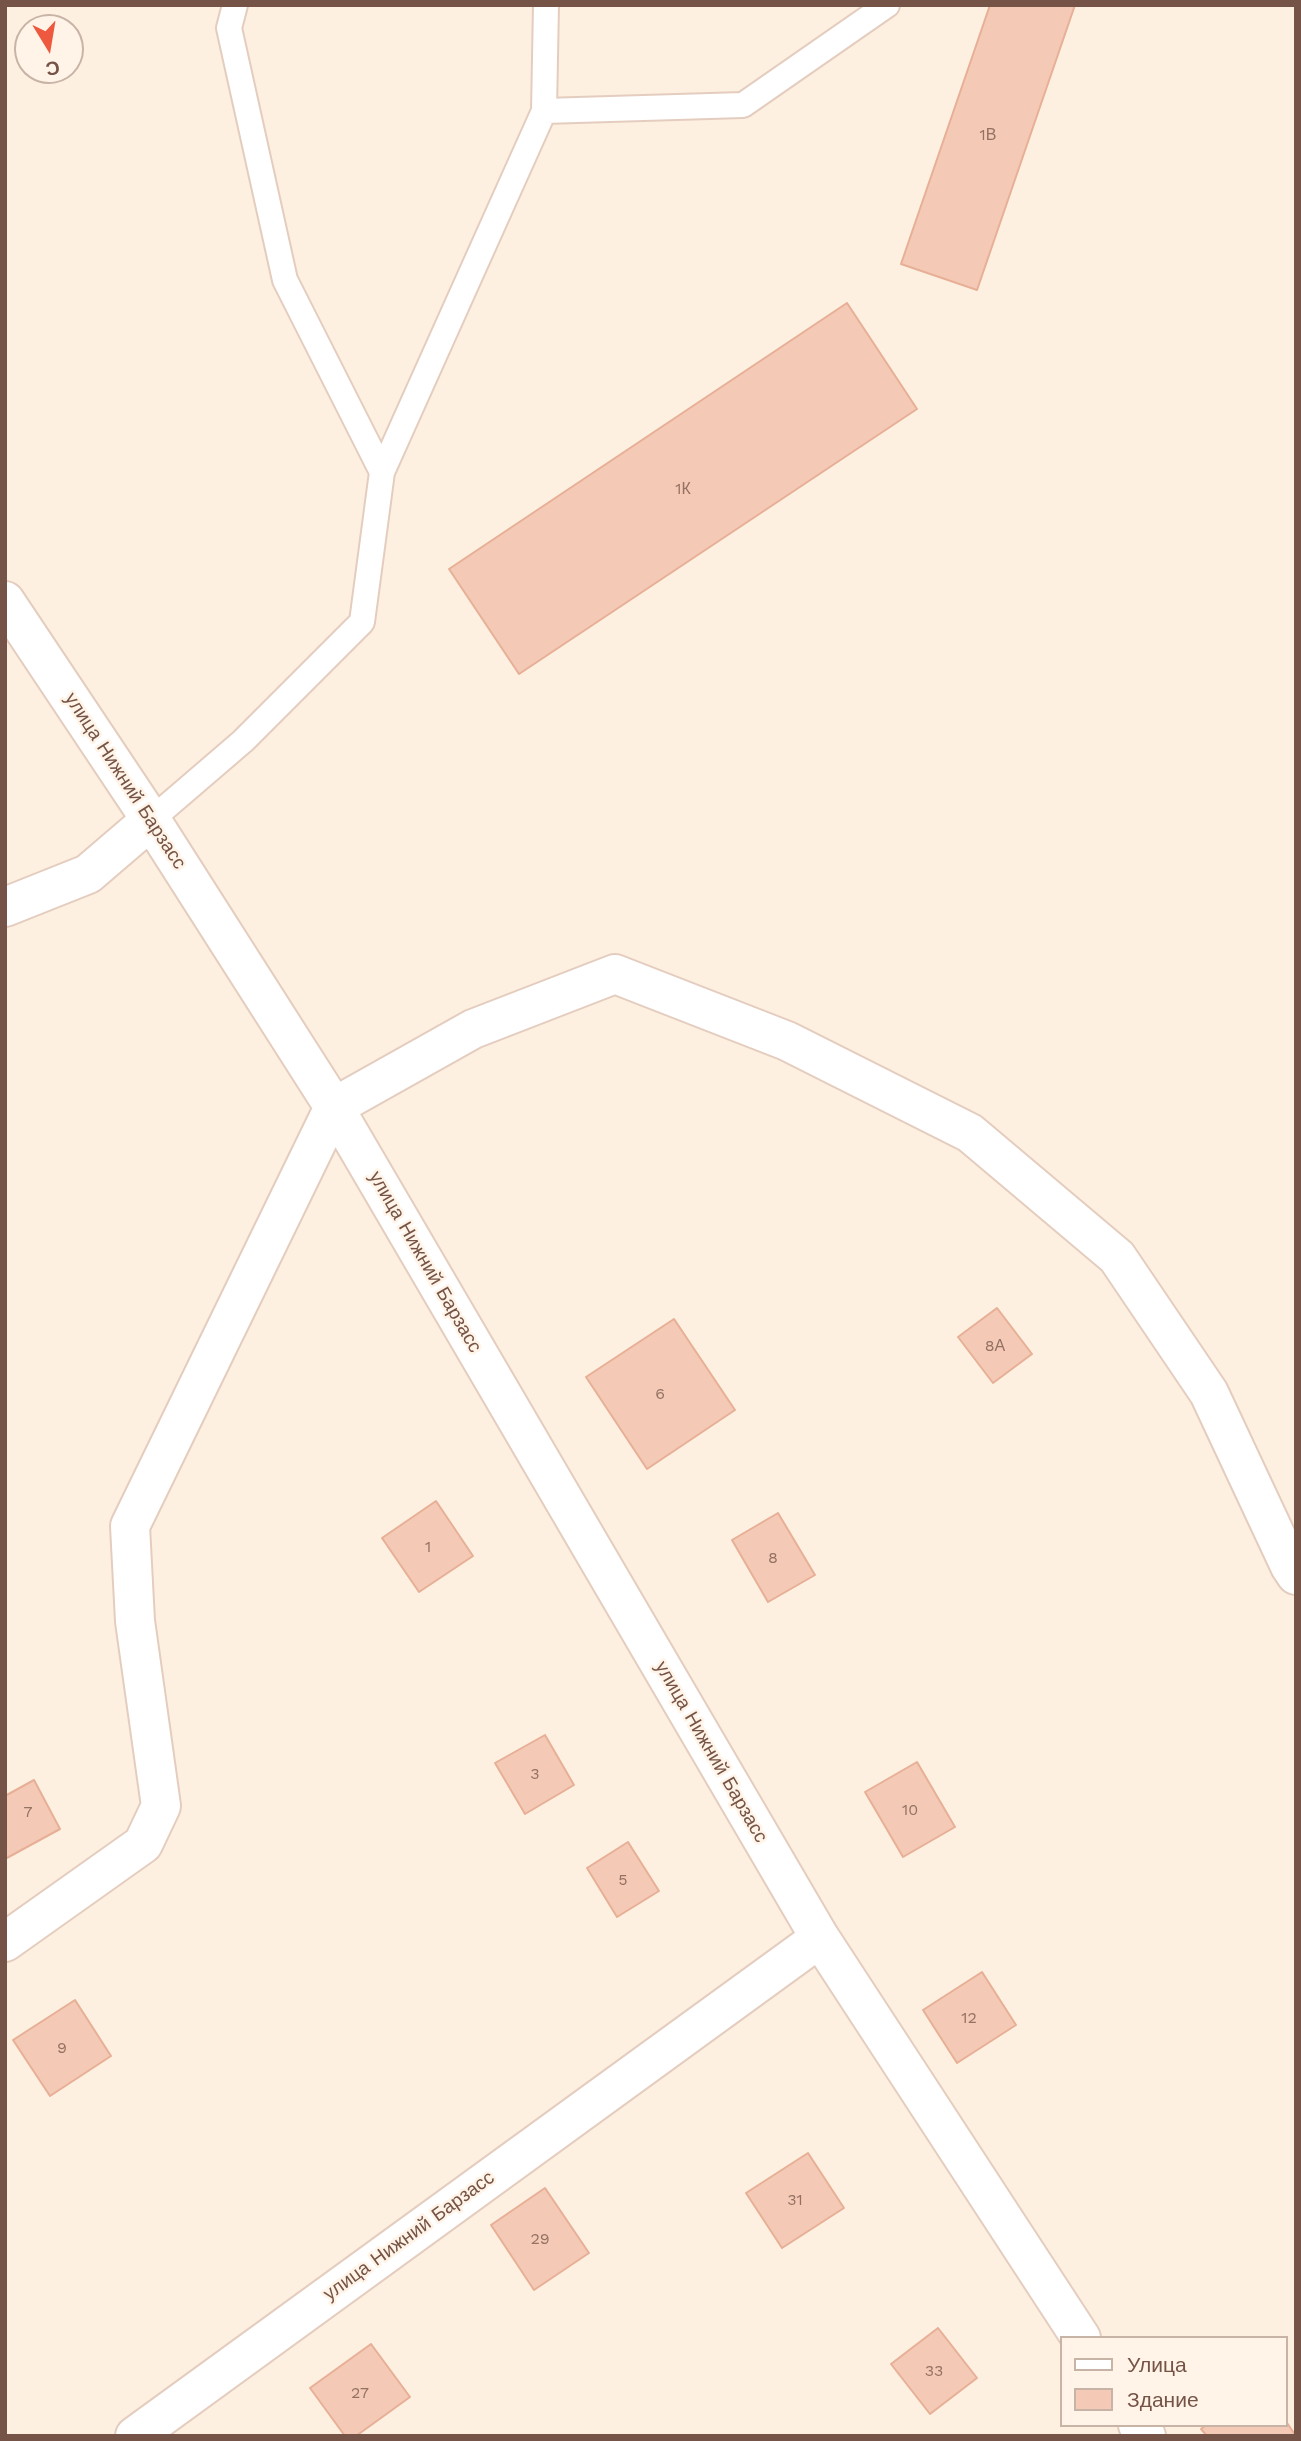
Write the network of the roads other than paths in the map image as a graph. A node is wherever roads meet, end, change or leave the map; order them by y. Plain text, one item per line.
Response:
1 (235, 5) edge
2 (546, 5) edge
3 (887, 5) edge
4 (544, 111) junction
5 (382, 472) junction
6 (5, 601) edge
7 (151, 820) junction
8 (5, 907) edge
9 (334, 1107) junction
10 (1296, 1575) edge
11 (820, 1938) junction
12 (5, 1942) edge
13 (1080, 2336) edge
14 (135, 2436) edge

1 - 5 lane
2 - 4 lane
3 - 4 lane
4 - 5 lane
5 - 7 lane
6 - 7 street, улица Нижний Барзасс
7 - 8 street
7 - 9 street, улица Нижний Барзасс
9 - 10 street
9 - 11 street, улица Нижний Барзасс
9 - 12 street
11 - 13 street, улица Нижний Барзасс
11 - 14 street, улица Нижний Барзасс

